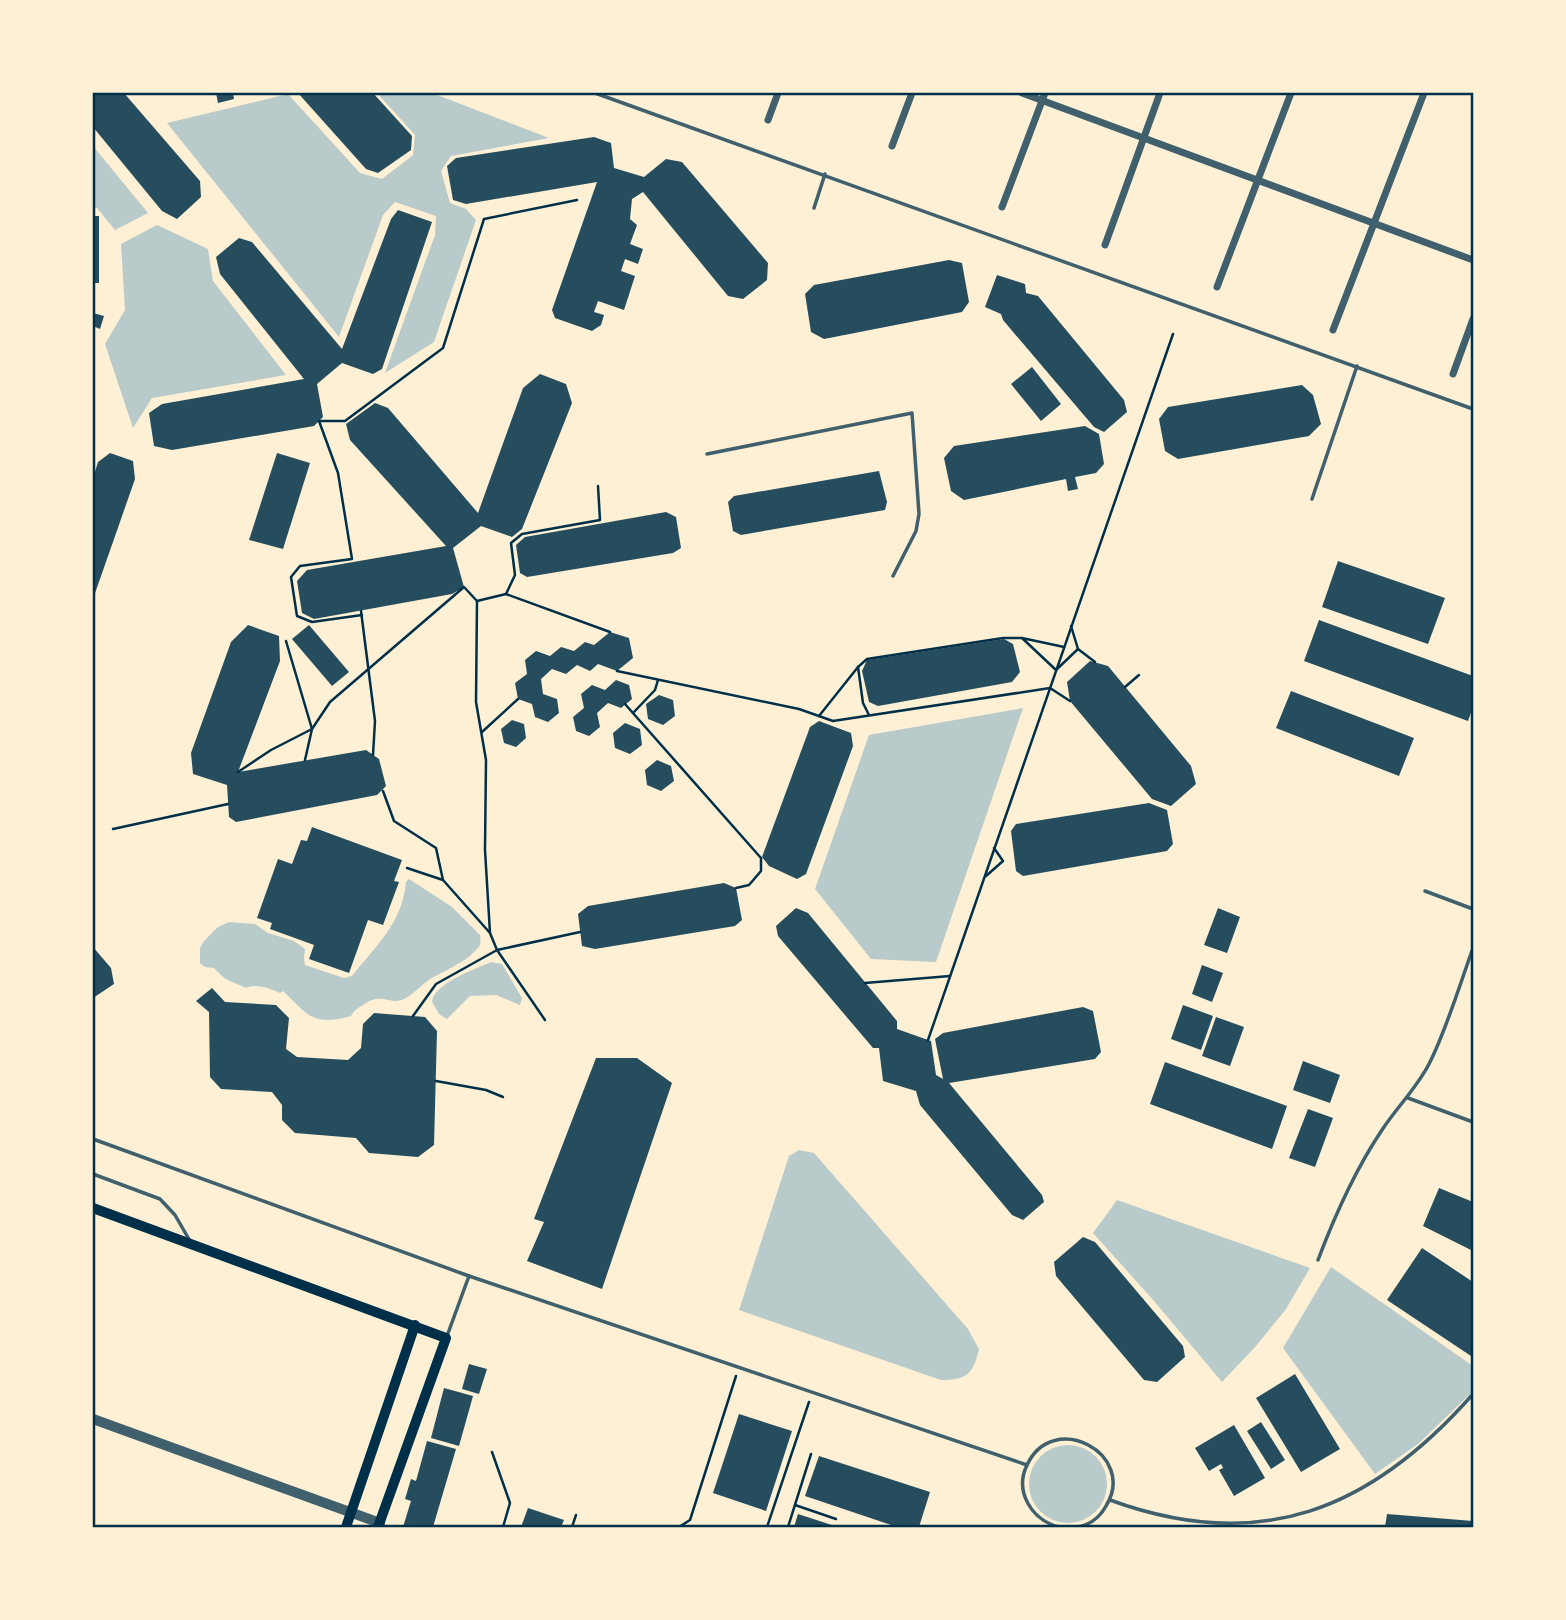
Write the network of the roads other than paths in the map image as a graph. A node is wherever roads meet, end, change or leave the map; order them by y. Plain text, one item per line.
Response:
1 (595, 93) edge
2 (778, 93) edge
3 (912, 93) edge
4 (1022, 93) edge
5 (1160, 93) edge
6 (1291, 93) edge
7 (1424, 93) edge
8 (1043, 97) edge
9 (768, 120) dead end
10 (1144, 137) junction
11 (892, 146) dead end
12 (825, 174) junction
13 (1258, 180) junction
14 (1002, 207) dead end
15 (814, 208) dead end
16 (1374, 223) junction
17 (1105, 245) dead end
18 (1473, 260) edge
19 (1217, 286) dead end
20 (1473, 319) edge
21 (1333, 330) dead end
22 (1357, 366) junction
23 (1453, 374) dead end
24 (1473, 410) edge
25 (707, 454) dead end
26 (1312, 499) dead end
27 (893, 576) dead end
28 (1425, 891) dead end
29 (1473, 909) edge
30 (1473, 948) edge
31 (1408, 1098) junction
32 (1473, 1122) edge
33 (93, 1139) edge
34 (93, 1174) edge
35 (93, 1208) edge
36 (191, 1243) junction
37 (1318, 1260) dead end
38 (469, 1276) junction
39 (415, 1325) junction
40 (446, 1338) junction
41 (1473, 1394) edge
42 (93, 1419) edge
43 (1027, 1465) junction
44 (1110, 1500) junction
45 (350, 1513) junction
46 (379, 1525) edge
47 (346, 1527) edge
48 (1059, 1527) edge
49 (1077, 1527) edge

1 - 12 lane
2 - 9 street
3 - 11 street
4 - 8 street
5 - 10 street
6 - 13 street
7 - 16 street
8 - 10 street
8 - 14 street
10 - 13 street
10 - 17 street
12 - 15 lane
12 - 22 lane
13 - 16 street
13 - 19 street
16 - 18 street
16 - 21 street
20 - 23 street
22 - 24 lane
22 - 26 lane
25 - 27 lane
28 - 29 lane
30 - 31 lane
31 - 32 lane
31 - 37 lane
33 - 38 lane
34 - 36 lane
35 - 36 main road
36 - 39 main road
38 - 40 lane
38 - 43 lane
39 - 40 main road
39 - 45 main road
40 - 46 main road
41 - 44 lane
42 - 45 street
43 - 44 lane
43 - 48 lane
44 - 49 lane
45 - 46 street
45 - 47 main road

